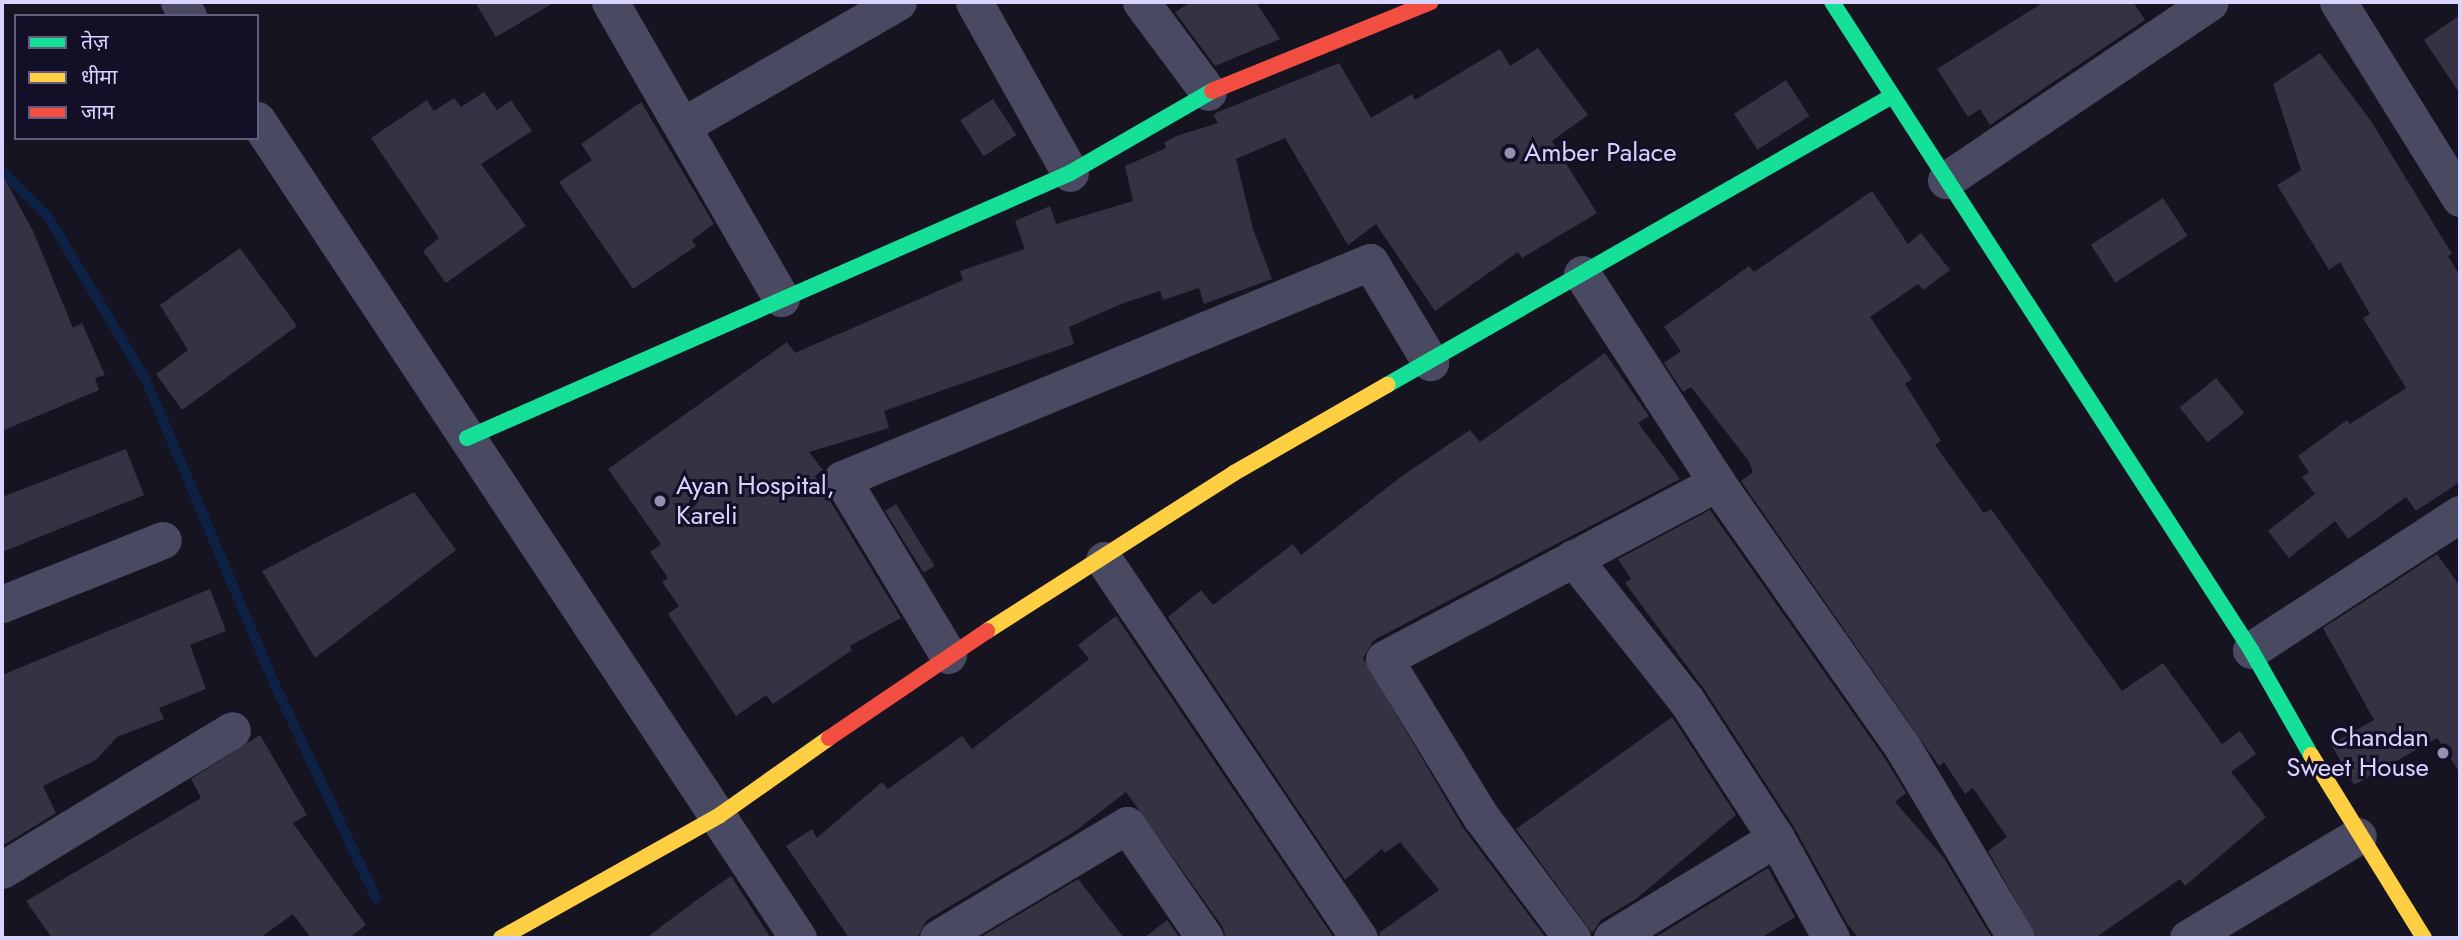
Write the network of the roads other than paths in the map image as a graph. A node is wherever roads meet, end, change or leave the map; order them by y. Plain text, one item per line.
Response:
1 (610, 2) edge
2 (898, 2) edge
3 (974, 2) edge
4 (1141, 2) edge
5 (1431, 2) edge
6 (1832, 2) edge
7 (2210, 2) edge
8 (2338, 2) edge
9 (1208, 92) junction
10 (1892, 96) junction
11 (259, 123) edge
12 (682, 127) junction
13 (1070, 173) junction
14 (1946, 180) junction
15 (2460, 198) edge
16 (1582, 274) junction
17 (781, 298) junction
18 (1430, 362) junction
19 (467, 438) junction
20 (1717, 483) junction
21 (2460, 514) edge
22 (163, 540) dead end
23 (1573, 558) junction
24 (1104, 560) junction
25 (2, 604) edge
26 (2252, 650) junction
27 (948, 655) junction
28 (232, 730) dead end
29 (720, 815) junction
30 (2358, 836) junction
31 (1776, 838) junction
32 (2, 870) edge
33 (961, 933) edge
34 (502, 938) edge
35 (798, 938) edge
36 (1205, 938) edge
37 (1359, 938) edge
38 (1572, 938) edge
39 (1612, 938) edge
40 (1831, 938) edge
41 (2015, 938) edge
42 (2188, 938) edge
43 (2424, 938) edge

1 - 12 street
2 - 12 street
3 - 13 street
4 - 9 street
5 - 9 street
6 - 10 street
7 - 14 street
8 - 15 street
9 - 13 street
10 - 14 street
10 - 16 street
11 - 19 street
12 - 17 street
13 - 17 street
14 - 26 street
16 - 18 street
16 - 20 street
17 - 19 street
18 - 24 street
18 - 27 street
19 - 29 street
20 - 23 street
20 - 41 street
21 - 26 street
22 - 25 street
23 - 31 street
23 - 38 street
24 - 27 street
24 - 37 street
26 - 30 street
27 - 29 street
28 - 32 street
29 - 34 street
29 - 35 street
30 - 42 street
30 - 43 street
31 - 39 street
31 - 40 street
33 - 36 street

